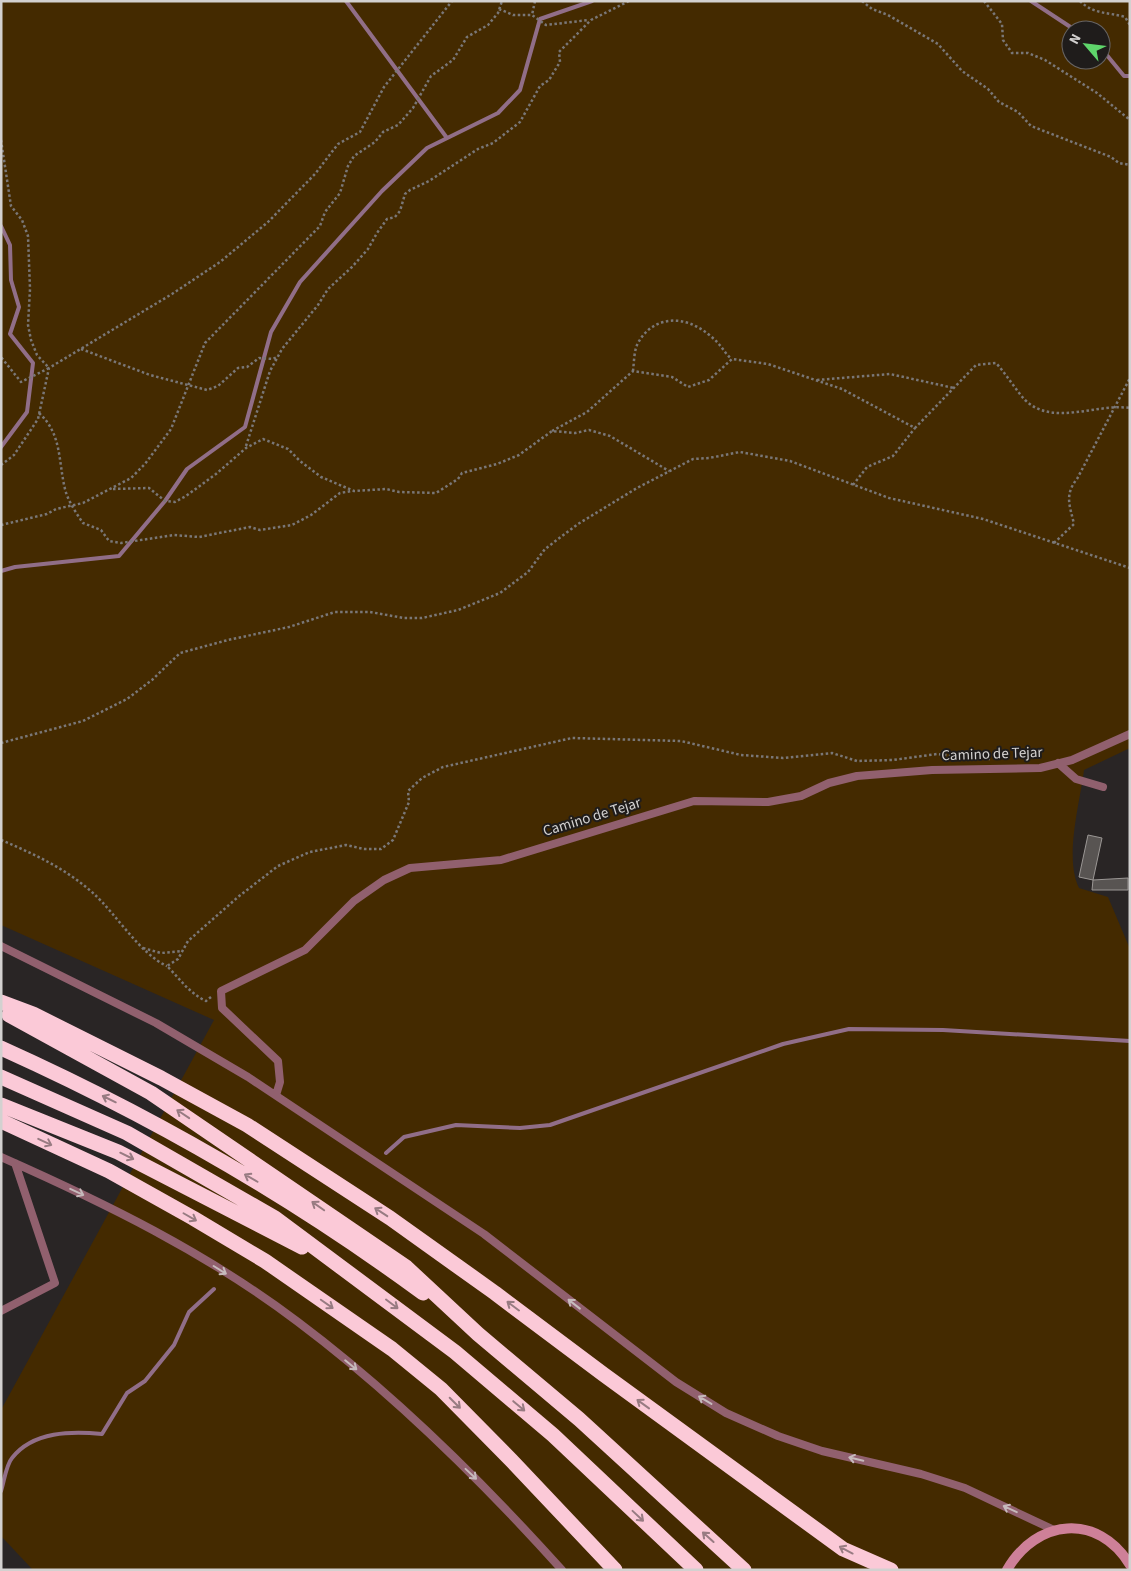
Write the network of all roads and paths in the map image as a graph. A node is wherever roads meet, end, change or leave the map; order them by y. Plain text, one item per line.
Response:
1 (452, 1) edge
2 (502, 1) edge
3 (535, 1) edge
4 (629, 1) edge
5 (862, 1) edge
6 (984, 1) edge
7 (1080, 1) edge
8 (499, 8) junction
9 (532, 15) junction
10 (591, 20) junction
11 (1130, 24) edge
12 (1130, 120) edge
13 (1, 140) edge
14 (1130, 165) edge
15 (81, 349) junction
16 (278, 356) junction
17 (1, 357) edge
18 (732, 358) junction
19 (49, 368) junction
20 (633, 372) junction
21 (1130, 378) edge
22 (816, 380) junction
23 (189, 384) junction
24 (954, 388) junction
25 (1116, 406) junction
26 (1130, 408) edge
27 (39, 413) junction
28 (916, 428) junction
29 (552, 431) junction
30 (246, 448) junction
31 (1, 465) edge
32 (669, 471) junction
33 (853, 485) junction
34 (112, 489) junction
35 (354, 491) junction
36 (72, 506) junction
37 (1, 525) edge
38 (1054, 543) junction
39 (1130, 568) edge
40 (1130, 734) edge
41 (1, 743) edge
42 (1058, 763) junction
43 (1000, 769) junction
44 (1103, 787) dead end
45 (1, 840) edge
46 (1, 946) edge
47 (143, 948) junction
48 (182, 951) junction
49 (167, 966) junction
50 (221, 991) junction
51 (1, 1002) edge
52 (1, 1011) edge
53 (1, 1048) edge
54 (1, 1077) edge
55 (276, 1095) junction
56 (1, 1105) edge
57 (1, 1121) edge
58 (1, 1157) edge
59 (15, 1163) junction
60 (353, 1275) junction
61 (1, 1311) edge
62 (478, 1334) junction
63 (1054, 1530) junction
64 (1126, 1552) edge
65 (1130, 1565) edge
66 (562, 1570) edge
67 (615, 1570) edge
68 (696, 1570) edge
69 (744, 1570) edge
70 (891, 1570) edge
71 (1007, 1570) edge

1 - 15 path
2 - 8 path
3 - 9 path
4 - 10 path
5 - 14 path
6 - 12 path
7 - 11 path
8 - 9 path
8 - 23 path
9 - 10 path
10 - 16 path
13 - 19 path
15 - 19 path
15 - 23 path
16 - 23 path
16 - 30 path
17 - 19 path
18 - 20 path
18 - 20 path
18 - 22 path
19 - 27 path
20 - 29 path
21 - 25 path
22 - 24 path
22 - 28 path
23 - 34 path
24 - 25 path
24 - 28 path
25 - 26 path
25 - 38 path
27 - 31 path
27 - 36 path
28 - 33 path
29 - 32 path
29 - 35 path
30 - 34 path
30 - 35 path
32 - 33 path
32 - 41 path
33 - 38 path
34 - 36 path
35 - 36 path
36 - 37 path
38 - 39 path
40 - 42 lane, Camino de Tejar
42 - 43 lane, Camino de Tejar
42 - 44 lane
43 - 48 path
43 - 50 lane, Camino de Tejar
45 - 47 path
46 - 55 lane
47 - 48 path
47 - 49 path
48 - 49 path
49 - 50 path
50 - 55 lane
70 -> 51 highway
62 -> 52 highway
62 -> 53 highway
54 - 60 highway
63 -> 55 lane
56 -> 60 highway
57 -> 67 highway
58 - 59 lane
59 - 61 lane
59 -> 66 lane
60 -> 68 highway
69 -> 62 highway
63 - 64 street
63 - 71 street
64 - 65 street

